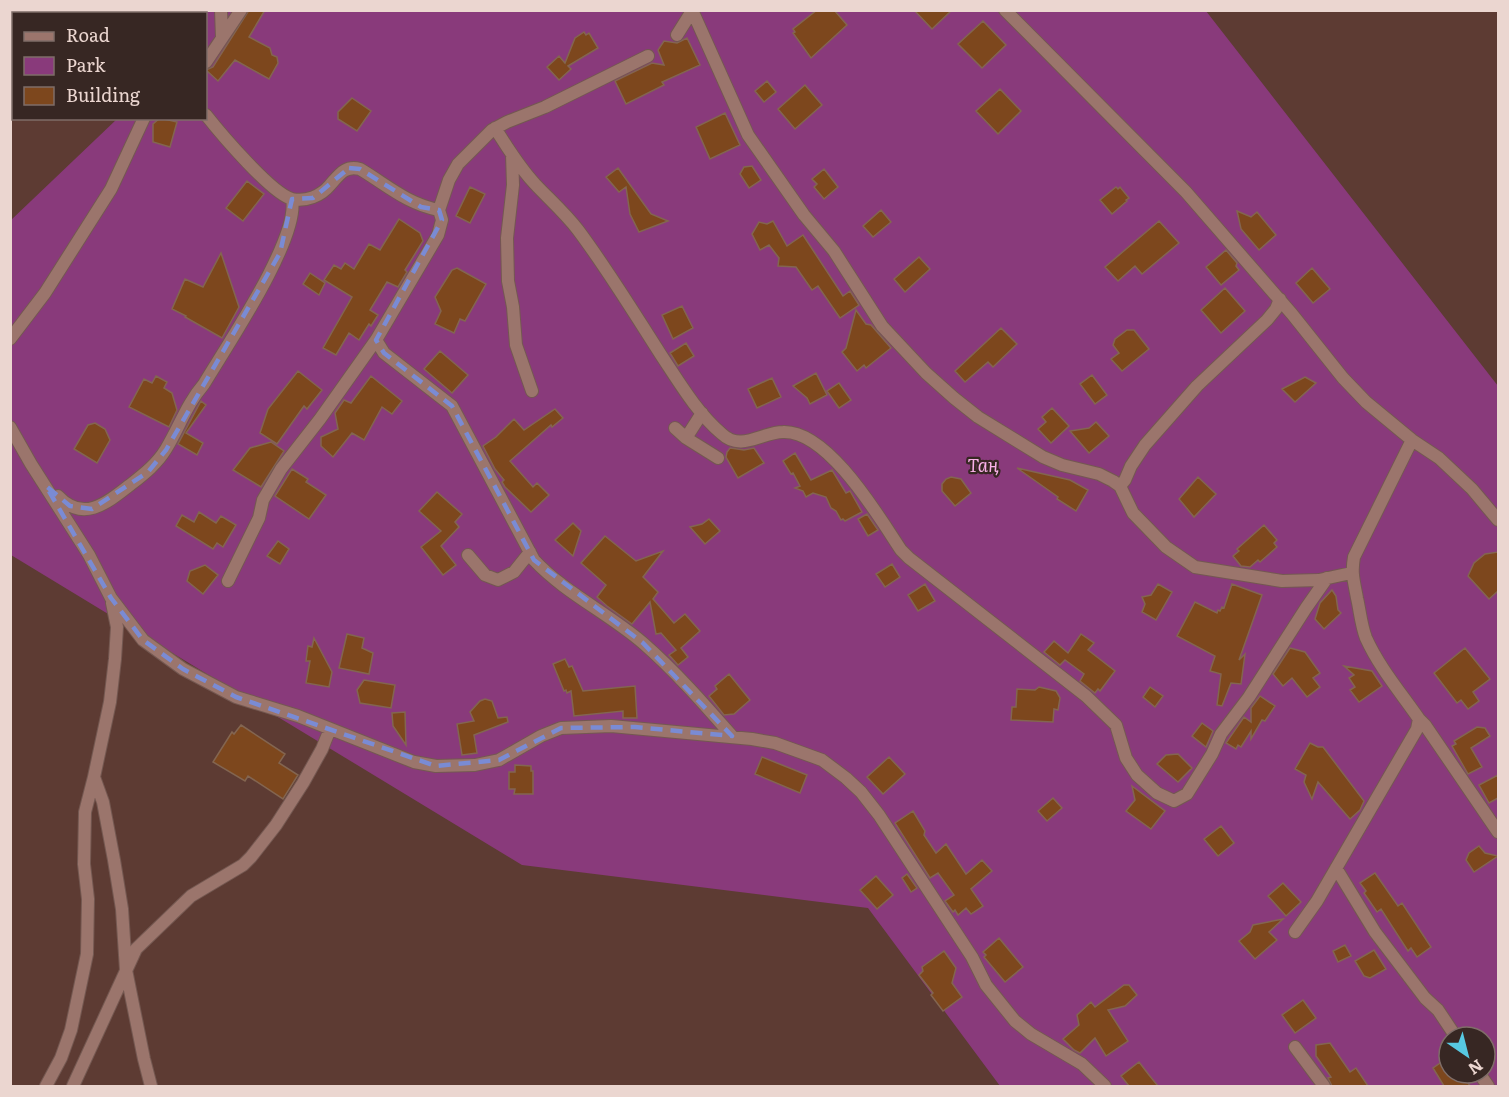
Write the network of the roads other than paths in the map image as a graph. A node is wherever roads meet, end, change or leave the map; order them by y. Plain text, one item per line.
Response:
1 (221, 10) edge
2 (241, 10) edge
3 (1005, 10) edge
4 (692, 11) edge
5 (677, 35) dead end
6 (222, 38) junction
7 (648, 56) dead end
8 (207, 60) edge
9 (207, 116) edge
10 (143, 120) edge
11 (495, 128) junction
12 (512, 154) junction
13 (292, 199) junction
14 (439, 210) junction
15 (1280, 300) junction
16 (10, 339) edge
17 (376, 340) junction
18 (532, 391) dead end
19 (702, 413) junction
20 (10, 427) edge
21 (675, 428) dead end
22 (686, 438) junction
23 (1413, 440) junction
24 (718, 458) dead end
25 (46, 486) junction
26 (1120, 486) junction
27 (1498, 520) edge
28 (530, 552) junction
29 (468, 555) dead end
30 (1351, 573) junction
31 (1328, 578) junction
32 (228, 581) dead end
33 (111, 598) junction
34 (1419, 719) junction
35 (330, 729) junction
36 (732, 736) junction
37 (94, 777) junction
38 (1497, 827) edge
39 (1336, 868) junction
40 (1296, 933) dead end
41 (126, 970) junction
42 (1448, 1025) edge
43 (1295, 1047) dead end
44 (46, 1086) edge
45 (73, 1086) edge
46 (151, 1086) edge
47 (1105, 1086) edge
48 (1324, 1086) edge

1 - 6 street
2 - 6 street
3 - 15 street
4 - 5 street
4 - 26 street
6 - 8 street
7 - 11 street
9 - 13 street
10 - 16 street
11 - 12 street
11 - 14 street
12 - 18 street
12 - 19 street
13 - 14 street
13 - 25 street
14 - 17 street
15 - 23 street
15 - 26 street
17 - 28 street
17 - 32 street
19 - 22 street
19 - 31 street
20 - 25 street
21 - 22 street
22 - 24 street
23 - 27 street
23 - 30 street
25 - 33 street
26 - 31 street
28 - 29 street
28 - 36 street
30 - 31 street
30 - 34 street
33 - 35 street
33 - 37 street
34 - 38 street
34 - 39 street
35 - 36 street
35 - 41 street
36 - 47 street
37 - 41 street
37 - 44 street
39 - 40 street
39 - 42 street
41 - 45 street
41 - 46 street
43 - 48 street

